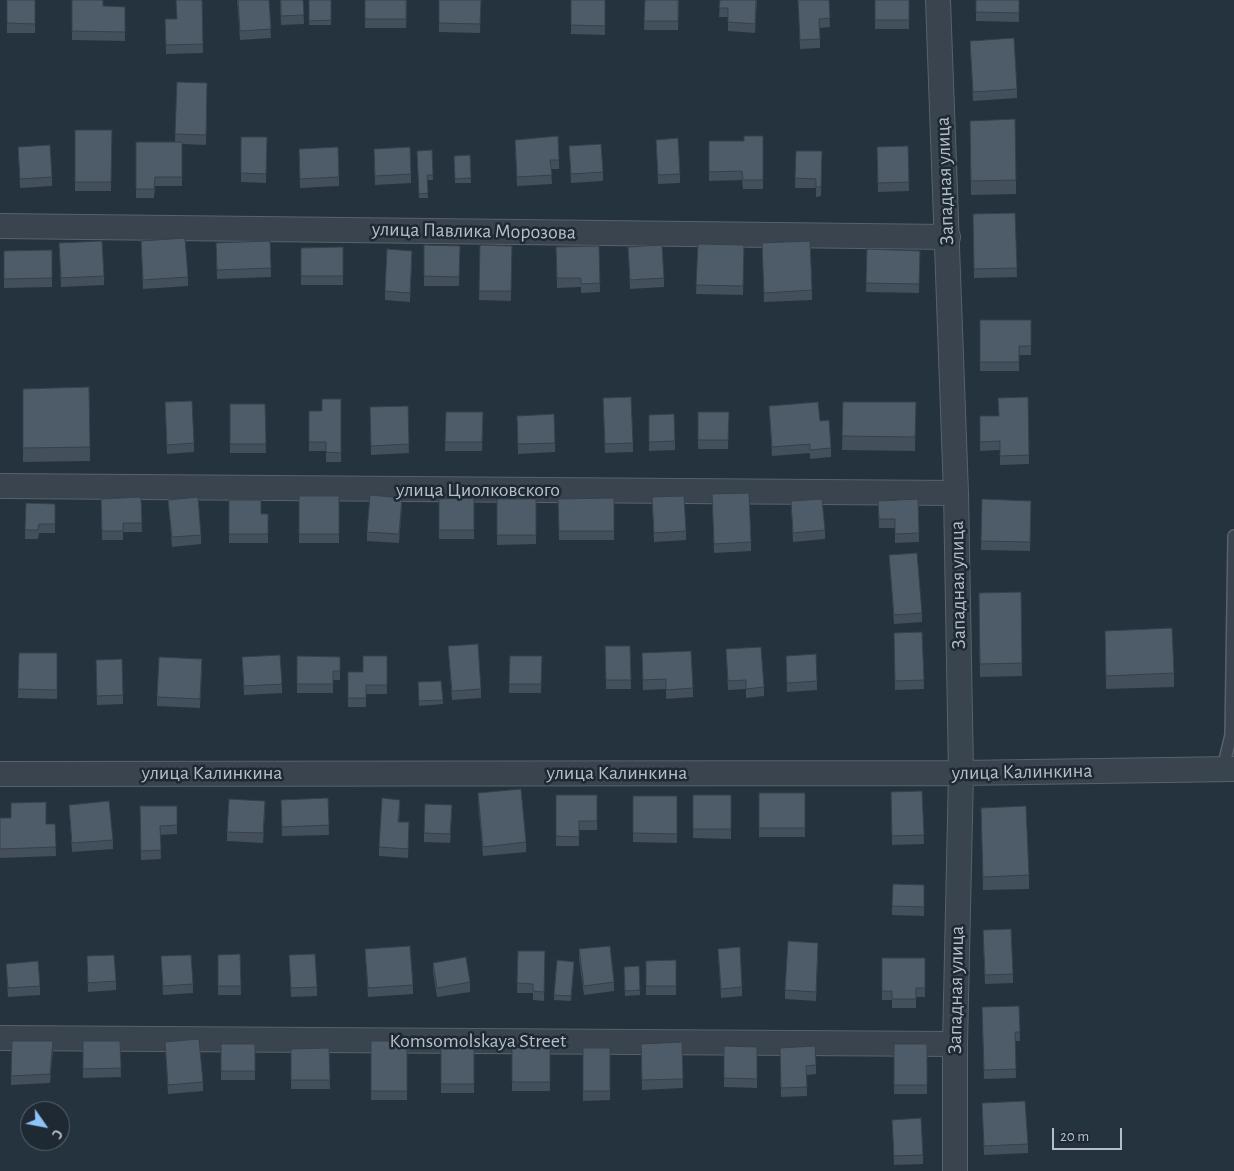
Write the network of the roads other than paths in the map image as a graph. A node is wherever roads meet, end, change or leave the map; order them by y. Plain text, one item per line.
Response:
1 (938, 0) edge
2 (0, 226) edge
3 (948, 237) junction
4 (0, 486) edge
5 (956, 493) junction
6 (1234, 536) edge
7 (1228, 769) edge
8 (961, 773) junction
9 (0, 774) edge
10 (0, 1038) edge
11 (955, 1044) junction
12 (955, 1171) edge

1 - 3 street, Западная улица
2 - 3 street, улица Павлика Морозова
3 - 5 street, Западная улица
4 - 5 street, улица Циолковского
5 - 8 street, Западная улица
6 - 7 lane
7 - 8 street, улица Калинкина
8 - 9 street, улица Калинкина
8 - 11 street, Западная улица
10 - 11 street, Komsomolskaya Street
11 - 12 street, Западная улица

